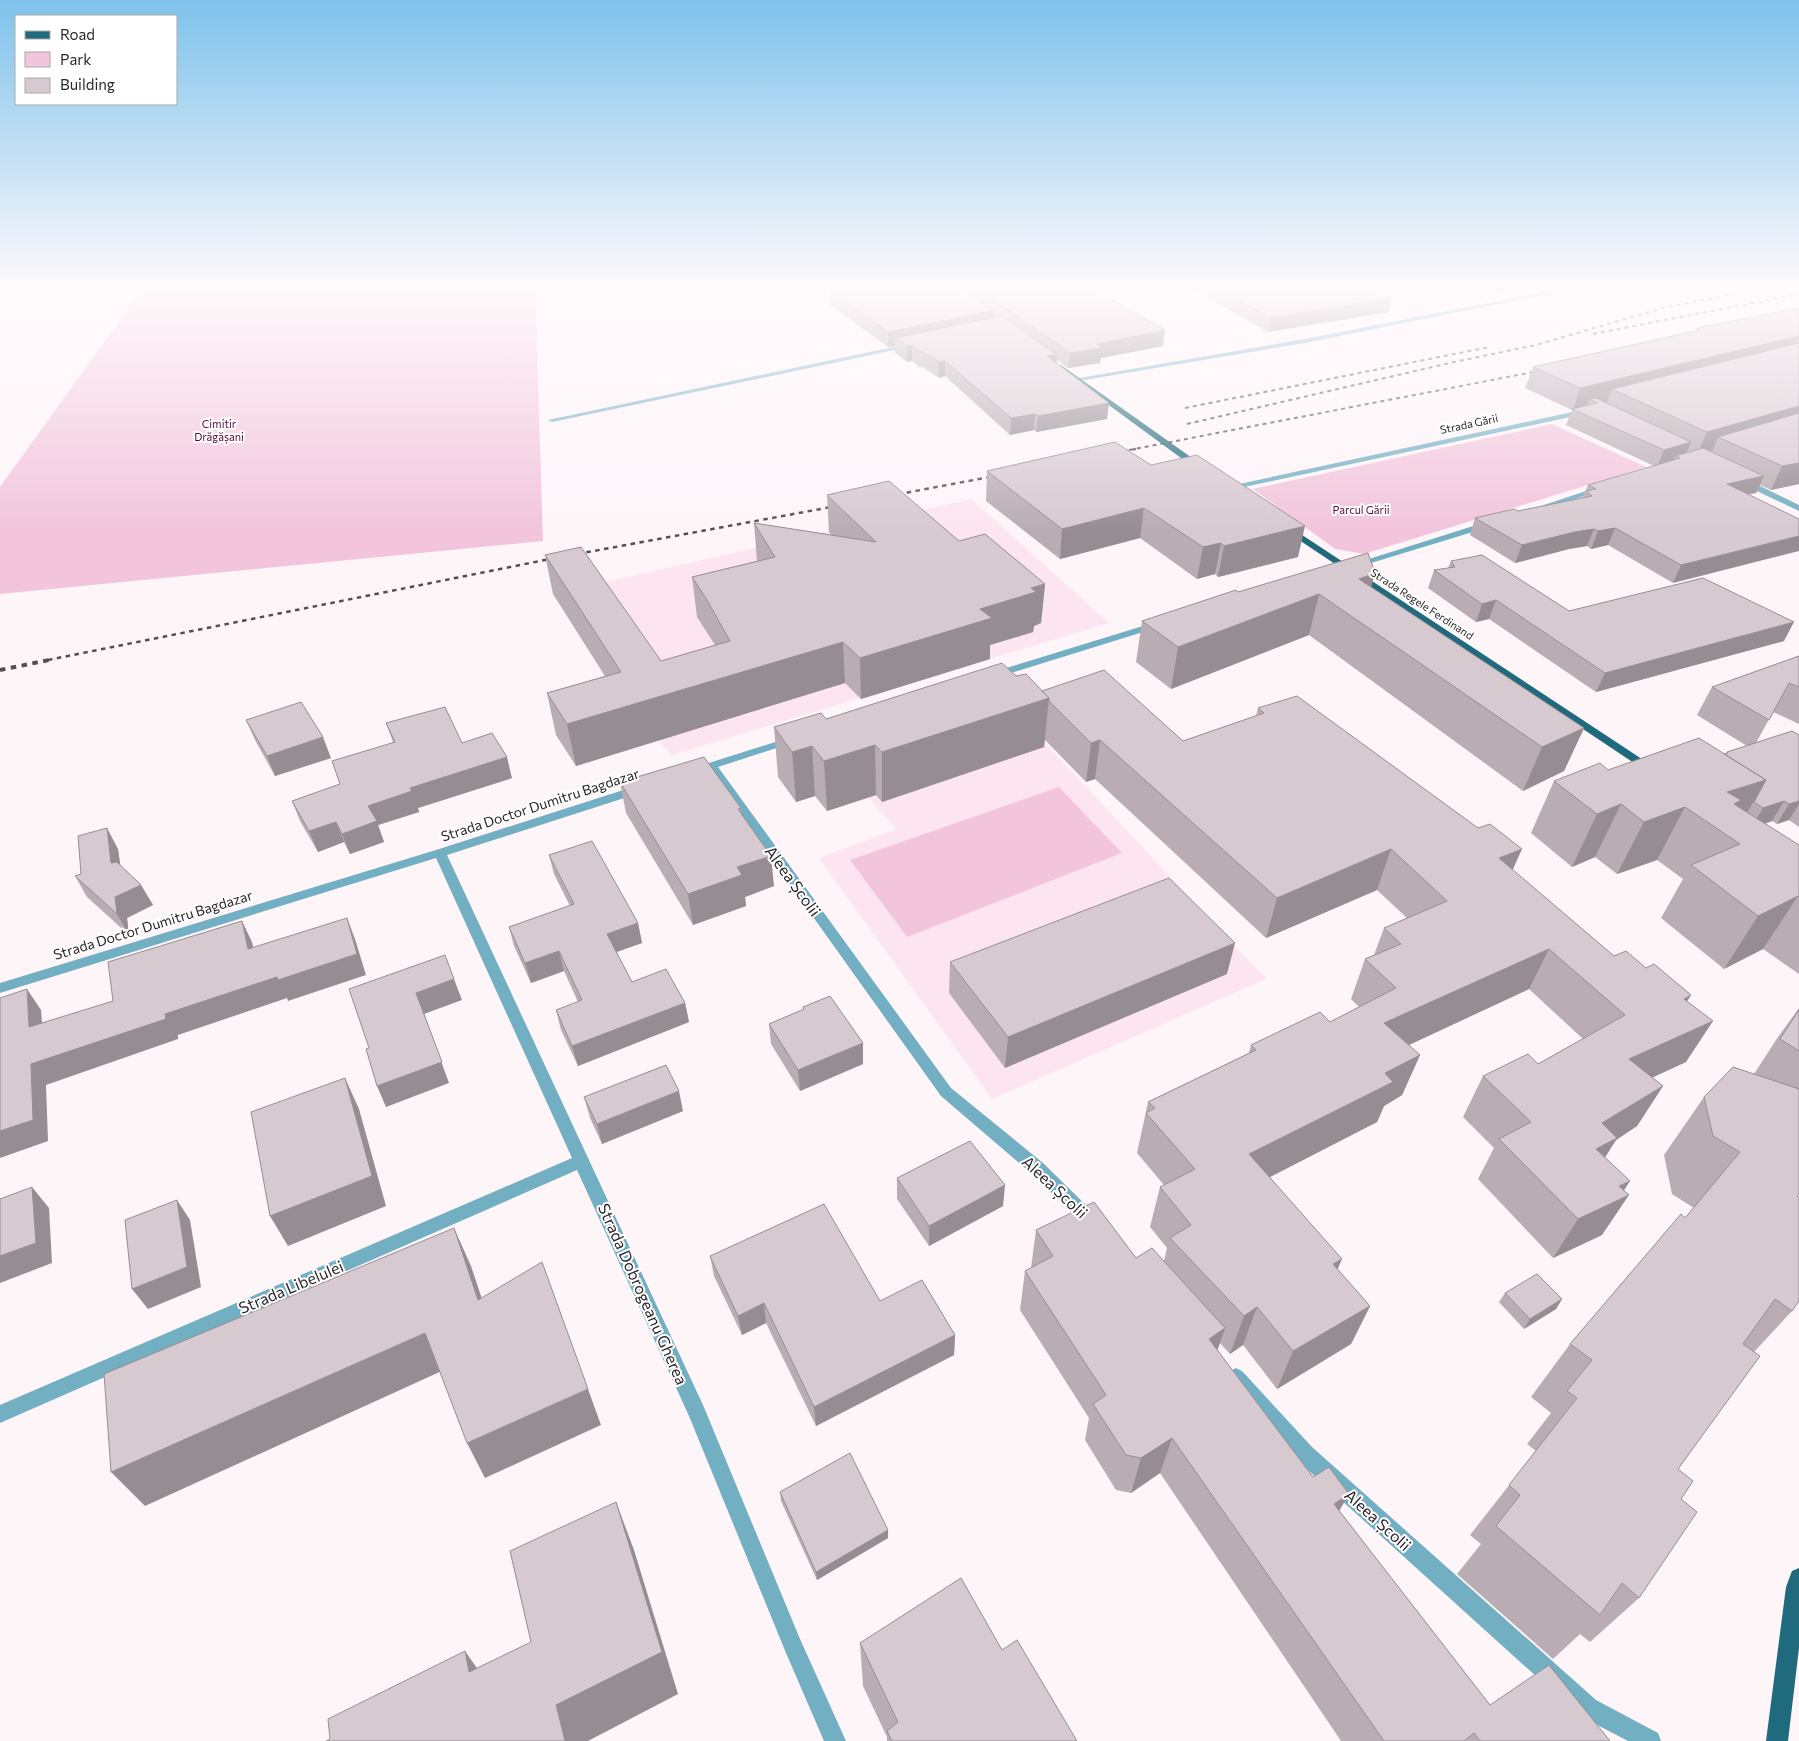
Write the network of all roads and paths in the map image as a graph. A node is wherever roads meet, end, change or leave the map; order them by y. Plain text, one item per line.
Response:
1 (801, 368) edge
2 (1063, 368) edge
3 (1142, 368) edge
4 (1078, 379) junction
5 (1592, 410) edge
6 (552, 420) dead end
7 (1206, 472) edge
8 (1731, 475) edge
9 (1222, 483) edge
10 (1613, 485) edge
11 (1230, 488) junction
12 (1238, 494) edge
13 (1799, 508) edge
14 (1529, 512) edge
15 (1493, 523) edge
16 (1286, 527) edge
17 (1341, 570) junction
18 (1164, 623) edge
19 (983, 679) edge
20 (805, 736) edge
21 (711, 766) junction
22 (683, 775) edge
23 (1658, 775) edge
24 (655, 784) edge
25 (440, 852) junction
26 (0, 988) edge
27 (582, 1161) junction
28 (1101, 1230) edge
29 (1222, 1362) edge
30 (0, 1414) edge
31 (1799, 1578) edge
32 (835, 1741) edge
33 (1650, 1741) edge
34 (1777, 1741) edge

1 - 6 street
2 - 4 main road
3 - 4 street
4 - 7 main road
5 - 11 street, Strada Gării
8 - 13 street
9 - 11 main road
10 - 14 street
11 - 12 main road
15 - 17 street
16 - 17 main road, Strada Regele Ferdinand
17 - 23 main road, Strada Regele Ferdinand
18 - 19 street
20 - 21 street
21 - 22 street
21 - 28 street, Aleea Școlii
24 - 25 street, Strada Doctor Dumitru Bagdazar
25 - 26 street, Strada Doctor Dumitru Bagdazar
25 - 27 street, Strada Dobrogeanu Gherea
27 - 30 street, Strada Libelulei
27 - 32 street, Strada Dobrogeanu Gherea
29 - 33 street, Aleea Școlii
31 - 34 main road

